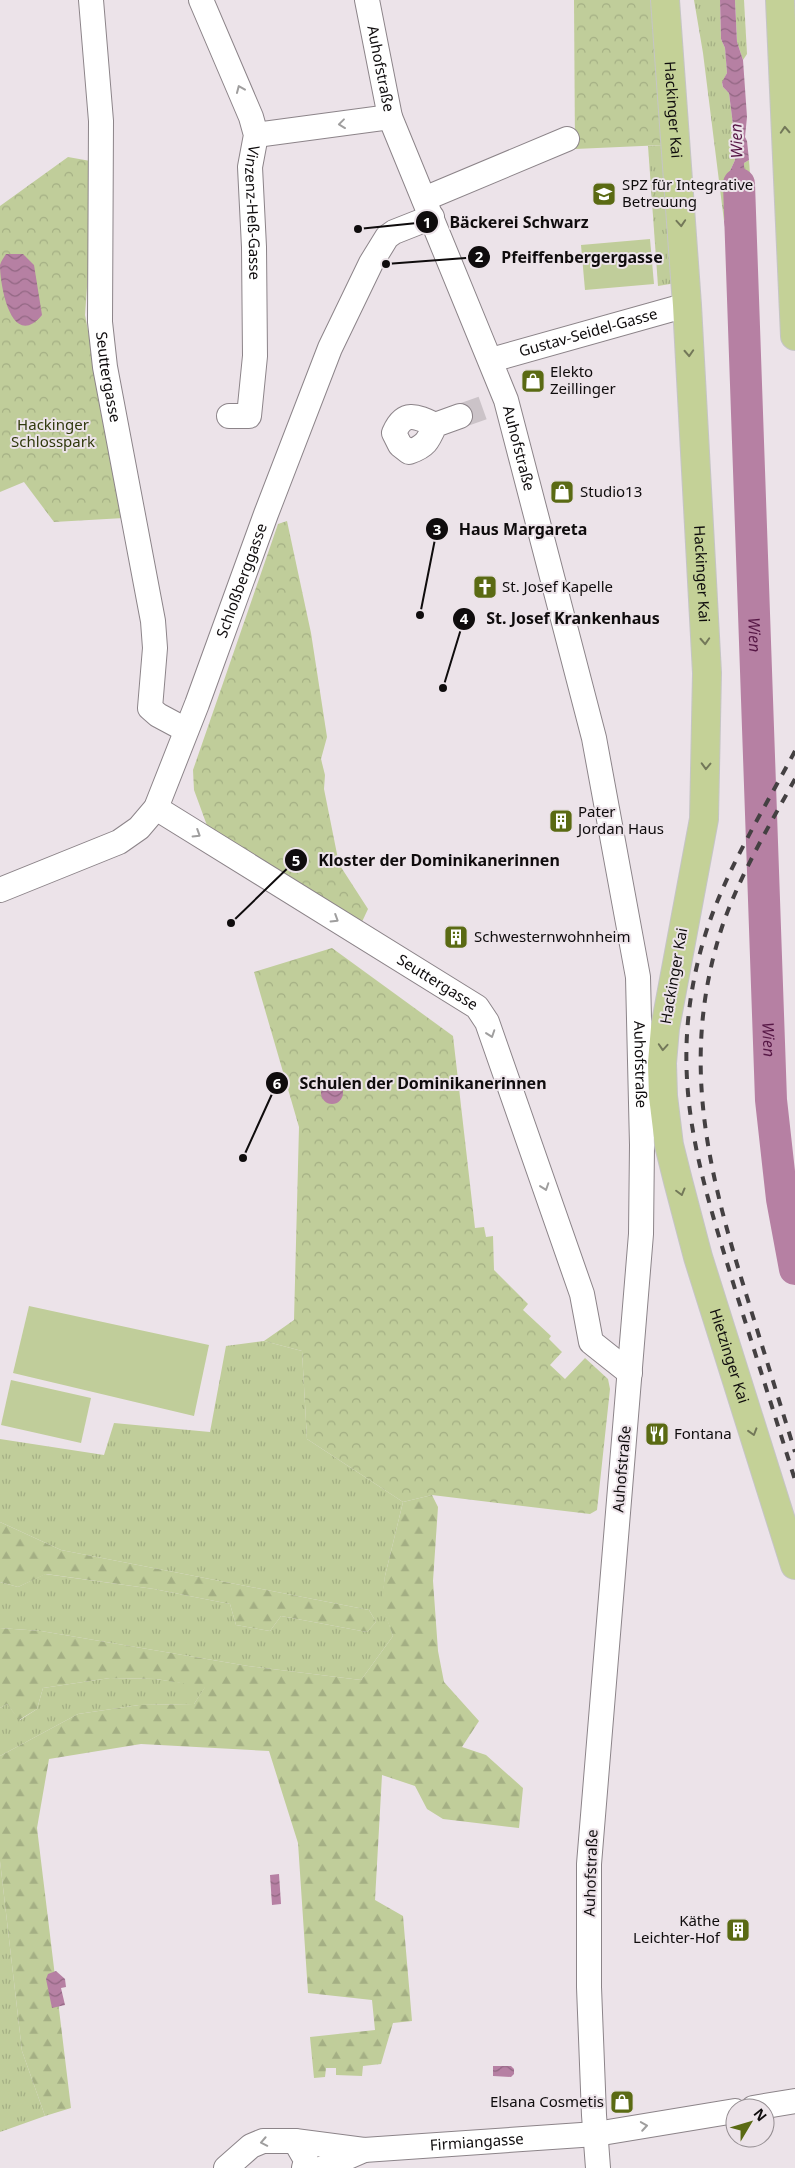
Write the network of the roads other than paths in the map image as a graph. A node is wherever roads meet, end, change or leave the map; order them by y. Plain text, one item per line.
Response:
1 (91, 0) edge
2 (201, 0) edge
3 (367, 0) edge
4 (665, 0) edge
5 (780, 0) edge
6 (390, 118) junction
7 (256, 135) junction
8 (567, 139) dead end
9 (428, 208) junction
10 (687, 305) junction
11 (795, 336) edge
12 (491, 360) junction
13 (229, 416) dead end
14 (460, 416) tunnel mouth
15 (435, 425) dead end
16 (186, 730) junction
17 (156, 808) junction
18 (0, 890) edge
19 (669, 1145) joint
20 (630, 1373) junction
21 (795, 1565) edge
22 (795, 2101) edge
23 (775, 2104) edge
24 (725, 2113) edge
25 (596, 2134) junction
26 (295, 2141) junction
27 (364, 2150) junction
28 (226, 2168) edge
29 (304, 2168) edge
30 (323, 2168) edge
31 (598, 2168) edge

1 - 16 street, Seuttergasse
7 -> 2 street, Vinzenz-Heß-Gasse
3 - 6 street, Auhofstraße
4 -> 10 main road, Hackinger Kai
11 -> 5 main road
6 -> 7 street
6 - 9 street, Auhofstraße
7 - 13 street, Vinzenz-Heß-Gasse
8 - 9 street, Schloßberggasse
9 - 12 street, Auhofstraße
9 - 16 street, Schloßberggasse
10 - 12 street, Gustav-Seidel-Gasse
10 -> 19 main road, Hackinger Kai
12 - 20 street, Auhofstraße
14 - 15 street
16 - 17 street, Schloßberggasse
17 - 18 street, Schloßberggasse
17 -> 20 street, Seuttergasse
19 -> 21 main road, Hietzinger Kai
20 - 25 street, Auhofstraße
22 - 23 street
25 -> 24 street, Firmiangasse
25 - 27 street, Firmiangasse
25 - 31 street, Auhofstraße
26 - 27 street, Firmiangasse
26 -> 28 street, Firmiangasse
26 - 29 street
27 - 30 street

